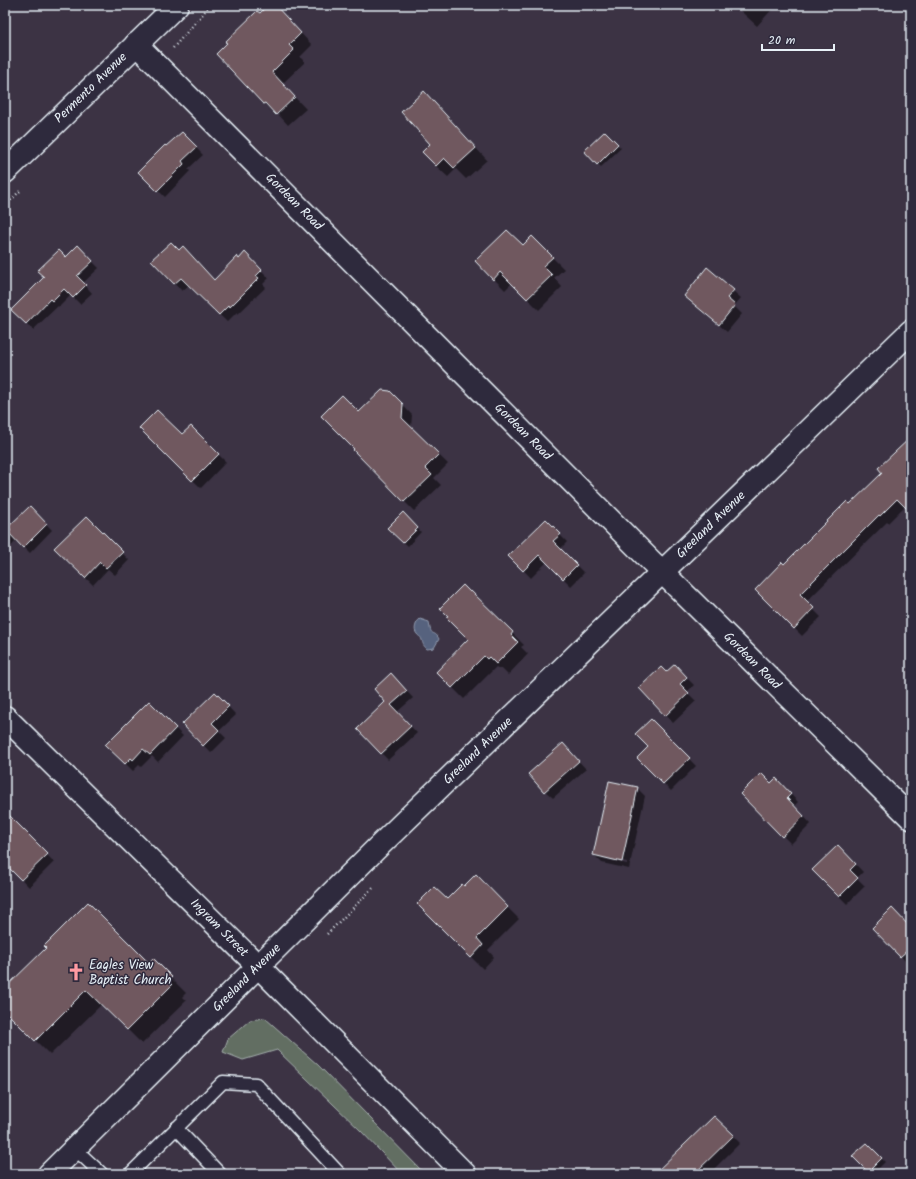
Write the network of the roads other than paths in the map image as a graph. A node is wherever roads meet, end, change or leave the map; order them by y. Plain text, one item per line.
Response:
1 (177, 5) edge
2 (136, 44) junction
3 (5, 172) edge
4 (911, 331) edge
5 (662, 571) junction
6 (7, 722) edge
7 (911, 818) edge
8 (259, 967) junction
9 (176, 1128) junction
10 (75, 1149) junction
11 (49, 1174) edge
12 (102, 1174) edge
13 (130, 1174) edge
14 (220, 1174) edge
15 (340, 1174) edge
16 (465, 1174) edge

1 - 2 street, Permento Avenue
2 - 3 street, Permento Avenue
2 - 5 street, Gordean Road
4 - 5 street, Greeland Avenue
5 - 7 street, Gordean Road
5 - 8 street, Greeland Avenue
6 - 8 street, Ingram Street
8 - 10 street, Greeland Avenue
8 - 16 street, Ingram Street
9 - 13 lane
9 - 14 lane
9 - 15 lane
10 - 11 street, Greeland Avenue
10 - 12 lane

